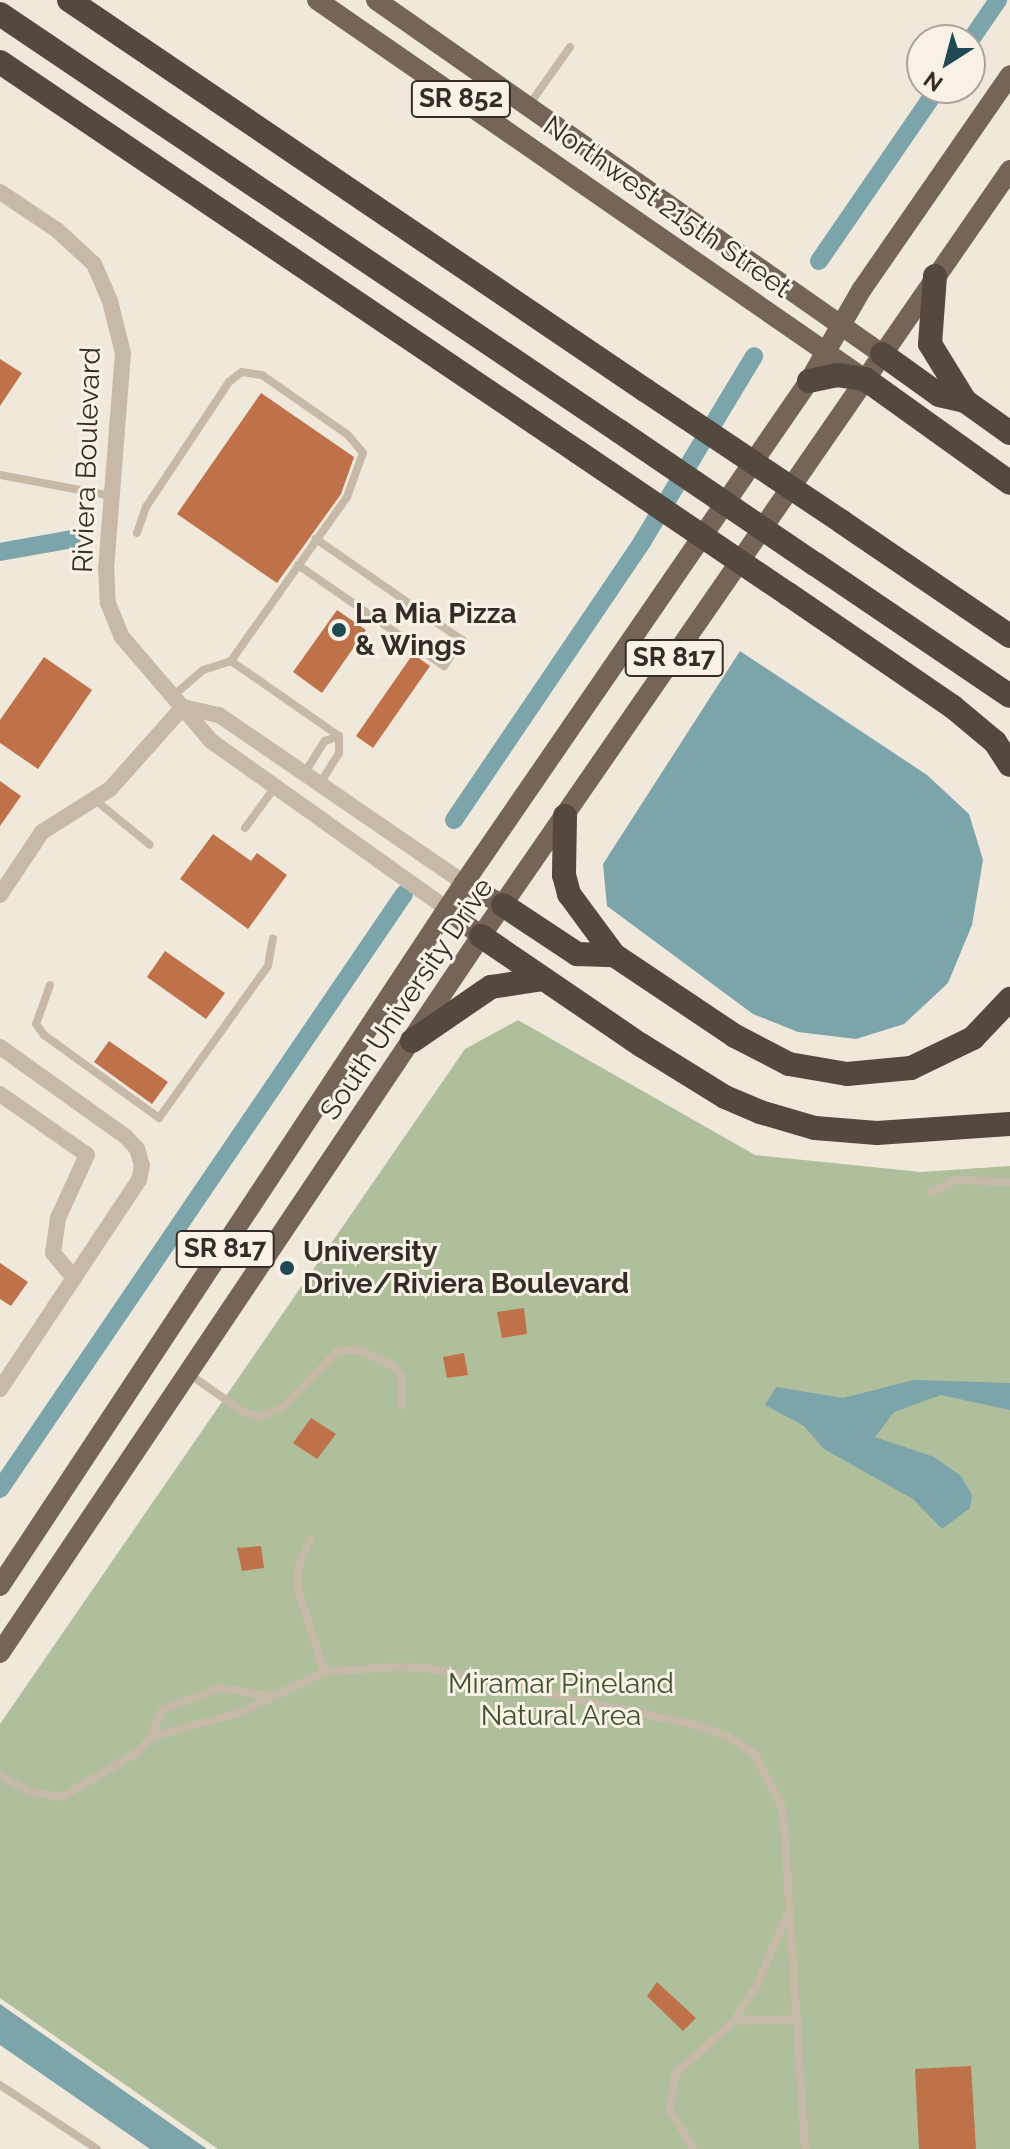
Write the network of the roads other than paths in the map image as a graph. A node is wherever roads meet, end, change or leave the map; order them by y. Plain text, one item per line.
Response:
1 (69, 0) edge
2 (317, 0) edge
3 (376, 0) edge
4 (0, 14) edge
5 (570, 47) dead end
6 (0, 62) edge
7 (1010, 75) edge
8 (529, 105) junction
9 (1010, 170) edge
10 (0, 192) edge
11 (935, 276) junction
12 (840, 323) junction
13 (826, 351) junction
14 (882, 354) junction
15 (865, 379) junction
16 (809, 381) junction
17 (965, 401) junction
18 (1010, 433) edge
19 (0, 475) edge
20 (1010, 483) edge
21 (112, 496) junction
22 (137, 533) dead end
23 (316, 539) junction
24 (298, 565) junction
25 (1010, 636) edge
26 (231, 661) junction
27 (1010, 696) edge
28 (178, 702) junction
29 (339, 736) junction
30 (1010, 765) edge
31 (304, 774) junction
32 (319, 784) junction
33 (276, 786) junction
34 (93, 799) junction
35 (565, 816) junction
36 (245, 828) dead end
37 (150, 845) dead end
38 (464, 883) junction
39 (0, 895) edge
40 (503, 905) junction
41 (447, 909) junction
42 (481, 936) junction
43 (273, 938) dead end
44 (614, 955) junction
45 (543, 979) junction
46 (50, 985) dead end
47 (1010, 999) edge
48 (412, 1041) junction
49 (0, 1047) edge
50 (0, 1094) edge
51 (1010, 1124) edge
52 (1010, 1182) edge
53 (930, 1193) dead end
54 (74, 1278) junction
55 (6, 1367) edge
56 (188, 1374) junction
57 (0, 1389) edge
58 (402, 1405) dead end
59 (310, 1540) dead end
60 (0, 1586) edge
61 (0, 1653) edge
62 (324, 1672) junction
63 (274, 1696) junction
64 (151, 1737) junction
65 (0, 1775) edge
66 (792, 1903) junction
67 (798, 2019) junction
68 (734, 2021) junction
69 (0, 2085) edge
70 (97, 2149) edge
71 (693, 2149) edge
72 (805, 2149) edge

1 - 25 highway, bridge
2 - 13 main road, Northwest 215th Street / SR 852
3 - 8 main road, Northwest 215th Street / SR 852
4 - 27 highway, bridge
5 - 8 lane
6 - 30 highway, bridge
7 - 12 main road, SR 817
8 - 12 main road, Northwest 215th Street / SR 852
9 - 11 main road, SR 817
10 - 21 street, Riviera Boulevard
11 - 14 main road, SR 817
11 - 17 highway
12 - 13 main road, SR 817
12 - 14 main road, Northwest 215th Street / SR 852
13 - 15 main road, Northwest 215th Street / SR 852
13 - 16 main road, South University Drive / SR 817
14 - 15 main road, SR 817
14 - 17 highway
15 - 16 highway
15 - 20 highway
15 - 35 main road, South University Drive / SR 817
16 - 38 main road, South University Drive / SR 817
17 - 18 highway
19 - 21 lane
21 - 28 street, Riviera Boulevard
22 - 23 lane
23 - 24 lane
23 - 24 lane
24 - 26 lane
26 - 28 lane
26 - 29 lane
28 - 31 street
28 - 33 street, Riviera Boulevard
28 - 34 street
29 - 31 lane
29 - 32 lane
31 - 32 street
32 - 38 street
33 - 36 lane
33 - 41 street, Riviera Boulevard
34 - 37 lane
34 - 39 street
35 - 40 main road, South University Drive / SR 817
35 - 44 highway
38 - 40 main road
38 - 41 main road, South University Drive / SR 817
40 - 42 main road, South University Drive / SR 817
40 - 44 highway
41 - 42 main road
41 - 60 main road, South University Drive / SR 817
42 - 45 highway
42 - 48 main road, South University Drive / SR 817
43 - 46 lane
44 - 47 highway
45 - 48 highway
45 - 51 highway
48 - 56 main road, South University Drive / SR 817
49 - 54 street
50 - 54 street
52 - 53 lane
54 - 55 street
55 - 57 street
56 - 58 lane
56 - 61 main road, South University Drive / SR 817
59 - 62 lane
62 - 63 lane
62 - 66 lane
63 - 64 lane
63 - 64 lane
64 - 65 lane
66 - 67 lane
66 - 68 lane
67 - 68 lane
67 - 72 lane
68 - 71 lane
69 - 70 lane

